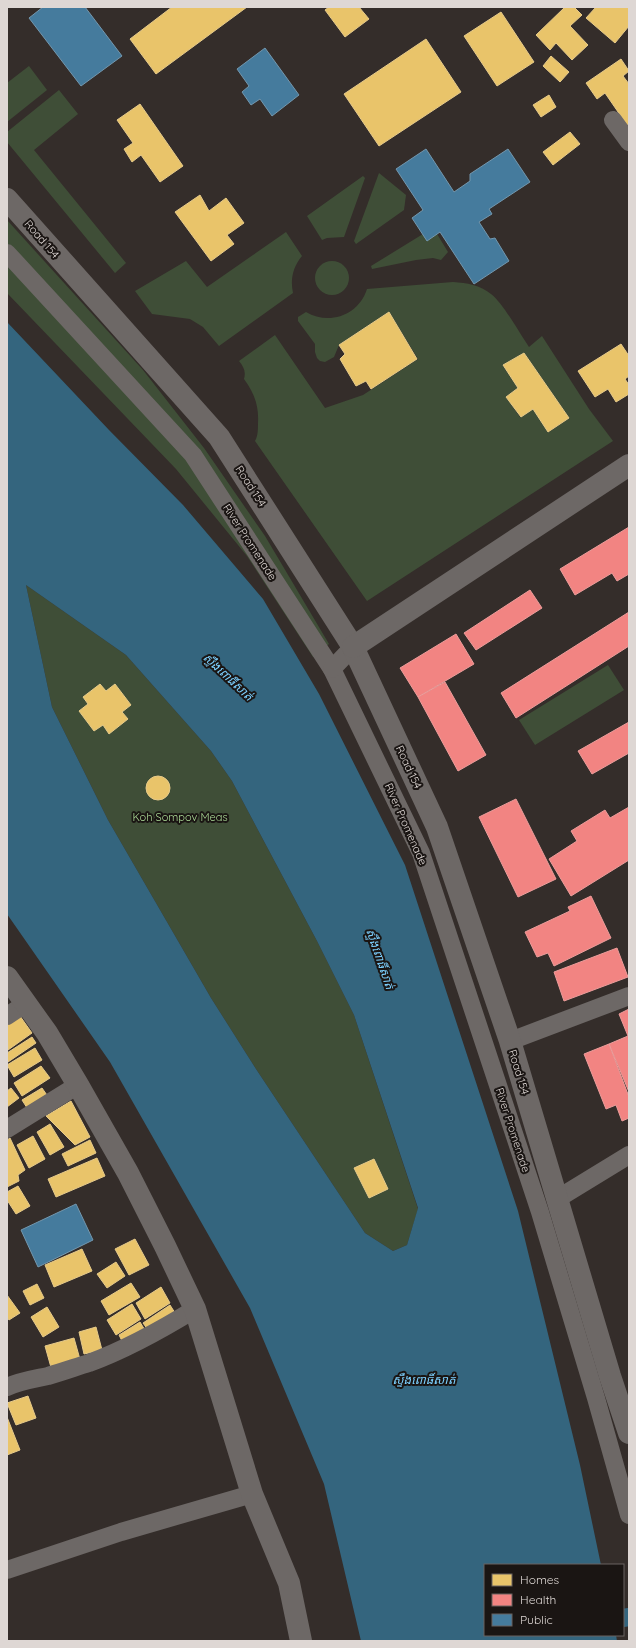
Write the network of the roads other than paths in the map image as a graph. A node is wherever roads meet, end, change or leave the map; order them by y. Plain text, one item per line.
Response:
1 (613, 120) dead end
2 (629, 142) edge
3 (7, 198) edge
4 (7, 253) edge
5 (629, 465) edge
6 (354, 647) junction
7 (332, 669) junction
8 (7, 978) edge
9 (629, 996) edge
10 (25, 1004) junction
11 (7, 1016) edge
12 (510, 1041) junction
13 (78, 1086) junction
14 (7, 1130) edge
15 (629, 1155) edge
16 (557, 1199) junction
17 (196, 1309) junction
18 (7, 1387) edge
19 (629, 1433) edge
20 (252, 1494) junction
21 (629, 1515) edge
22 (7, 1570) edge
23 (301, 1641) edge

1 - 2 street
3 - 6 main road, Road 154
4 - 7 street, River Promenade
5 - 6 main road
6 - 7 street
6 - 12 main road, Road 154
7 - 21 street, River Promenade
8 - 10 main road
9 - 12 street
10 - 11 street
10 - 13 main road
12 - 16 main road, Road 154
13 - 14 street
13 - 17 main road
15 - 16 street
16 - 19 main road, Road 154
17 - 18 street
17 - 20 main road
20 - 22 street
20 - 23 main road

